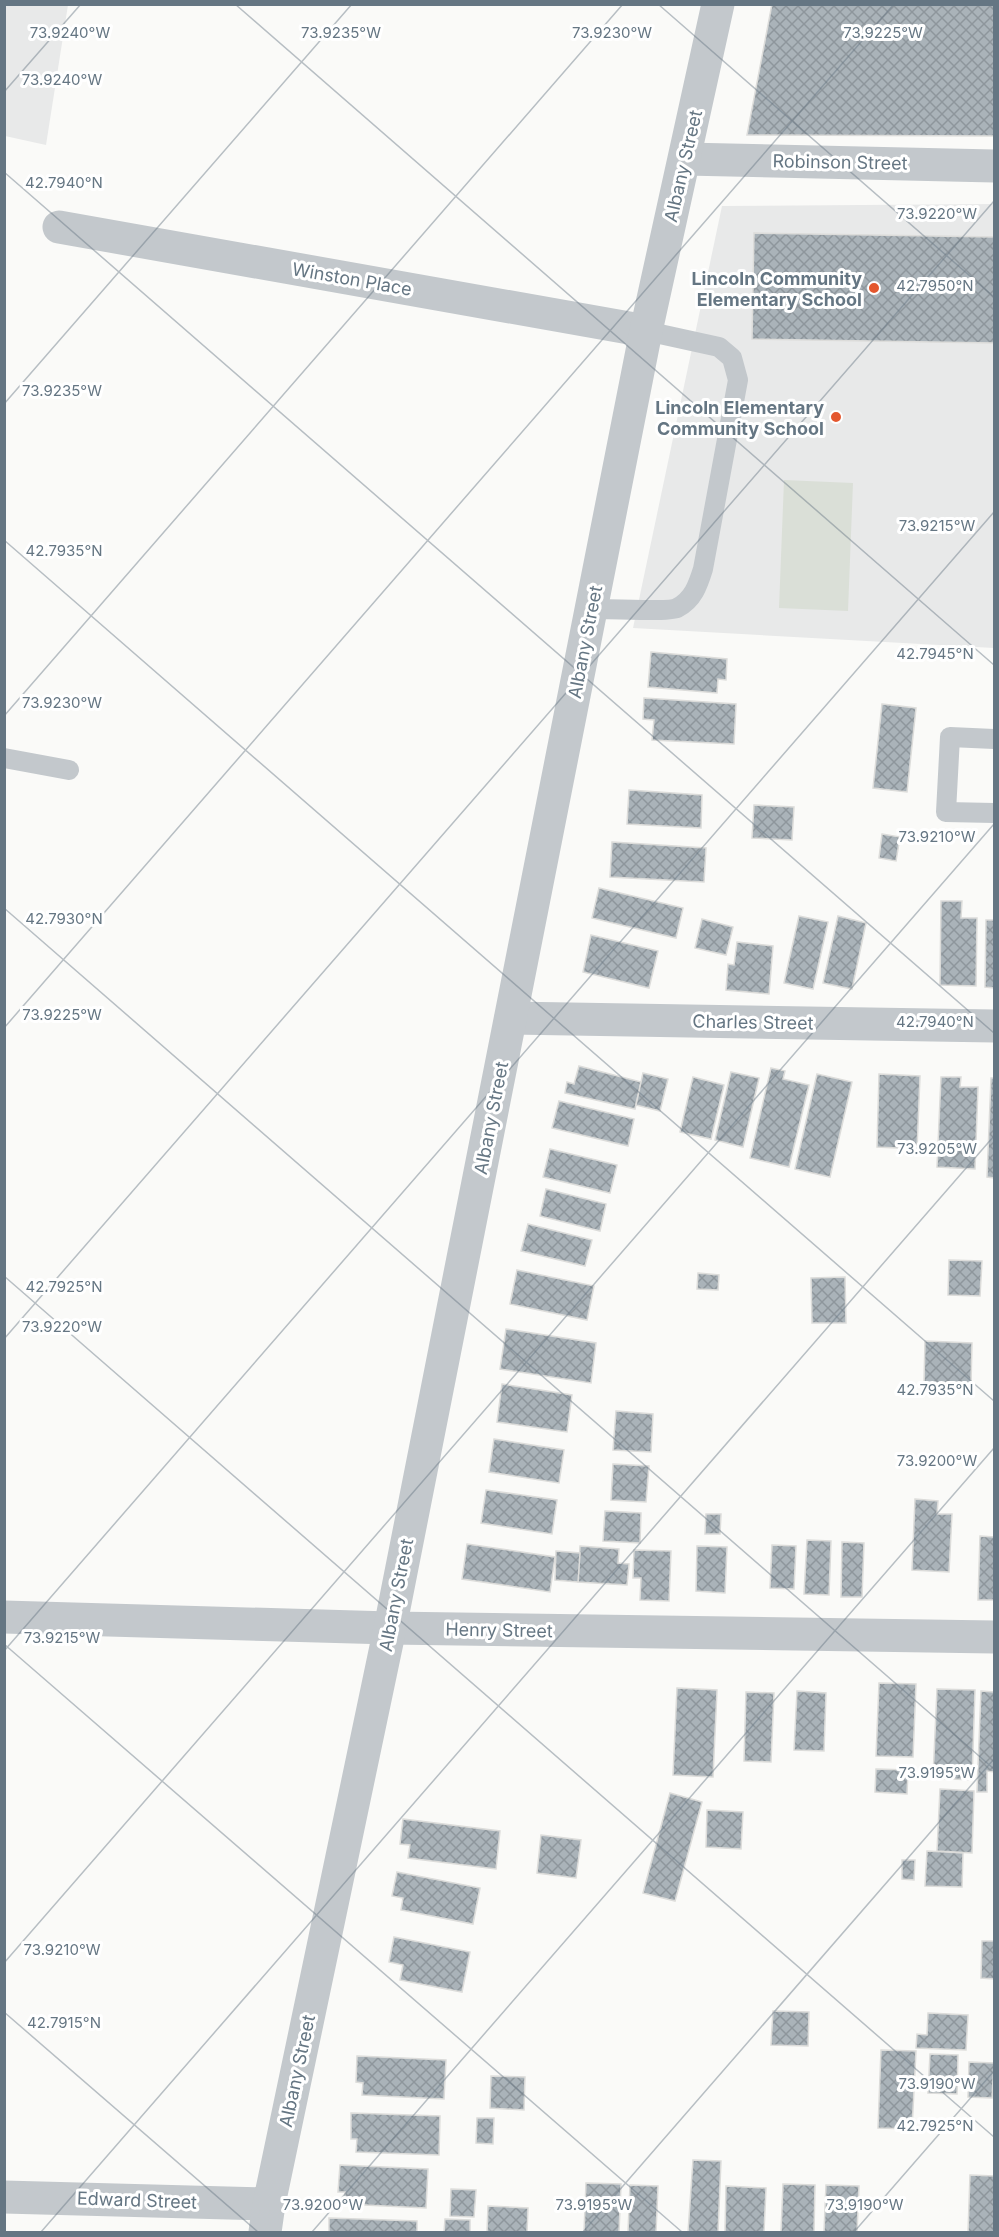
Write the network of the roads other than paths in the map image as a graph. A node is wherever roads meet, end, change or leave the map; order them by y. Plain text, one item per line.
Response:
1 (718, 4) edge
2 (685, 159) junction
3 (994, 166) edge
4 (59, 227) dead end
5 (646, 331) junction
6 (591, 609) junction
7 (994, 739) edge
8 (4, 758) edge
9 (69, 770) dead end
10 (994, 813) edge
11 (511, 1018) junction
12 (994, 1026) edge
13 (4, 1617) edge
14 (390, 1628) junction
15 (994, 1637) edge
16 (4, 2197) edge
17 (267, 2218) edge

1 - 2 street, Albany Street
2 - 3 street, Robinson Street
2 - 5 street, Albany Street
4 - 5 street, Winston Place
5 - 6 street, Albany Street
5 - 6 lane
6 - 11 street, Albany Street
7 - 10 lane
8 - 9 lane
11 - 12 street, Charles Street
11 - 14 street, Albany Street
13 - 14 street, Henry Street
14 - 15 street, Henry Street
14 - 17 street, Albany Street
16 - 17 street, Edward Street

